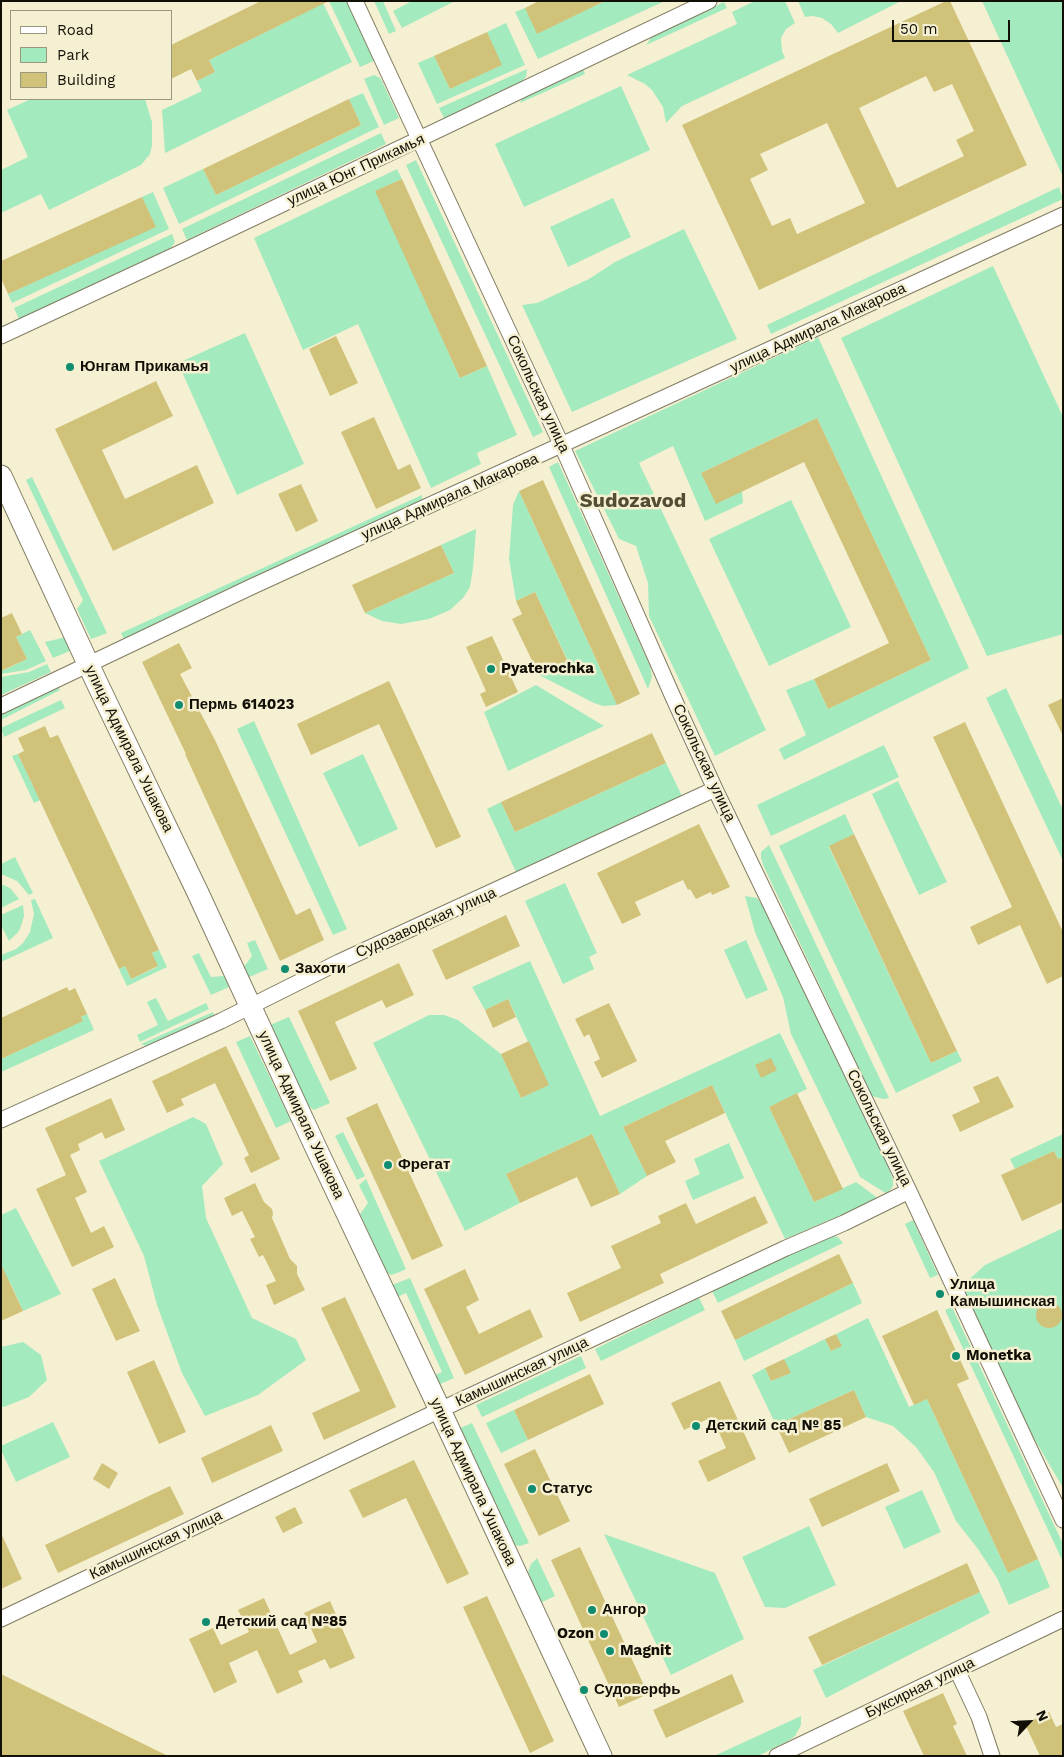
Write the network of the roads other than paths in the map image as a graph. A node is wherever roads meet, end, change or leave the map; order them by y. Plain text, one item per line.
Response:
1 (355, 1) edge
2 (710, 1) edge
3 (420, 139) junction
4 (1063, 215) edge
5 (1, 336) edge
6 (562, 446) junction
7 (1, 476) edge
8 (88, 664) junction
9 (1, 706) edge
10 (715, 789) junction
11 (250, 1006) junction
12 (1, 1120) edge
13 (909, 1191) junction
14 (440, 1410) junction
15 (1063, 1520) edge
16 (1, 1619) edge
17 (1063, 1619) edge
18 (957, 1670) junction
19 (601, 1756) edge
20 (776, 1756) edge
21 (992, 1756) edge

1 - 3 street, Сокольская улица
2 - 3 street, улица Юнг Прикамья
3 - 5 street, улица Юнг Прикамья
3 - 6 street, Сокольская улица
4 - 6 street, улица Адмирала Макарова
6 - 8 street, улица Адмирала Макарова
6 - 10 street, Сокольская улица
7 - 8 street, улица Адмирала Ушакова
8 - 9 street, улица Адмирала Макарова
8 - 11 street, улица Адмирала Ушакова
10 - 11 street, Судозаводская улица
10 - 13 street, Сокольская улица
11 - 12 street, Судозаводская улица
11 - 14 street, улица Адмирала Ушакова
13 - 14 street, Камышинская улица
13 - 15 street, Сокольская улица
14 - 16 street, Камышинская улица
14 - 19 street, улица Адмирала Ушакова
17 - 18 street, Буксирная улица
18 - 20 street, Буксирная улица
18 - 21 street

